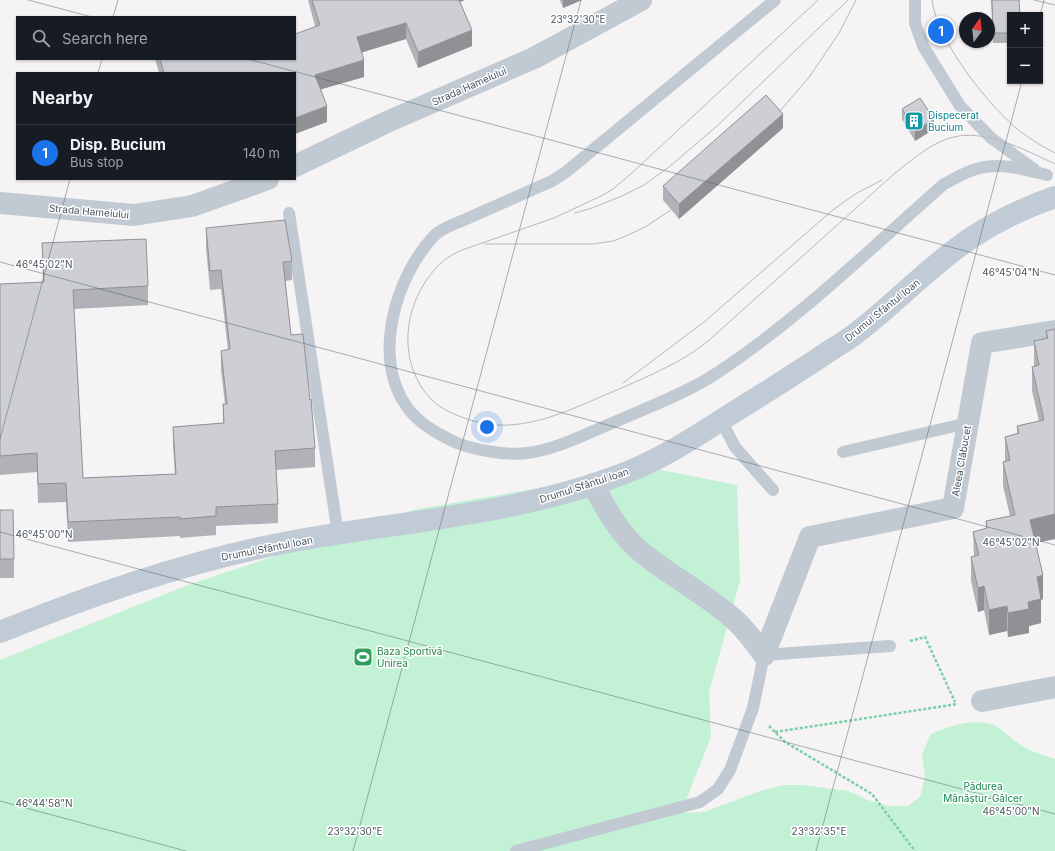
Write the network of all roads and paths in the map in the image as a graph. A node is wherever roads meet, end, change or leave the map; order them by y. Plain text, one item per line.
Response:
1 (641, 0) edge
2 (775, 0) edge
3 (915, 0) edge
4 (296, 166) edge
5 (1051, 176) edge
6 (265, 180) edge
7 (1055, 197) edge
8 (0, 203) edge
9 (289, 213) dead end
10 (1055, 331) edge
11 (721, 420) junction
12 (968, 423) junction
13 (843, 452) dead end
14 (593, 484) junction
15 (773, 490) dead end
16 (338, 534) junction
17 (0, 632) edge
18 (890, 646) joint
19 (764, 655) junction
20 (1055, 687) edge
21 (982, 701) joint
22 (956, 704) junction
23 (753, 708) junction
24 (775, 732) junction
25 (516, 851) edge
26 (915, 851) edge

1 - 4 street, Strada Hameiului
2 - 5 lane
3 - 5 lane
6 - 8 street, Strada Hameiului
7 - 11 main road, Drumul Sfântul Ioan
9 - 16 lane
10 - 12 street, Aleea Clăbucet
11 - 14 main road, Drumul Sfântul Ioan
11 - 15 lane
12 - 13 lane
12 - 19 street, Aleea Clăbucet
14 - 16 main road, Drumul Sfântul Ioan
14 - 19 street
16 - 17 main road, Drumul Sfântul Ioan
18 - 19 lane
18 - 22 path
19 - 23 lane
20 - 21 street
21 - 22 path
22 - 24 path
23 - 24 path
23 - 25 lane
24 - 26 path

